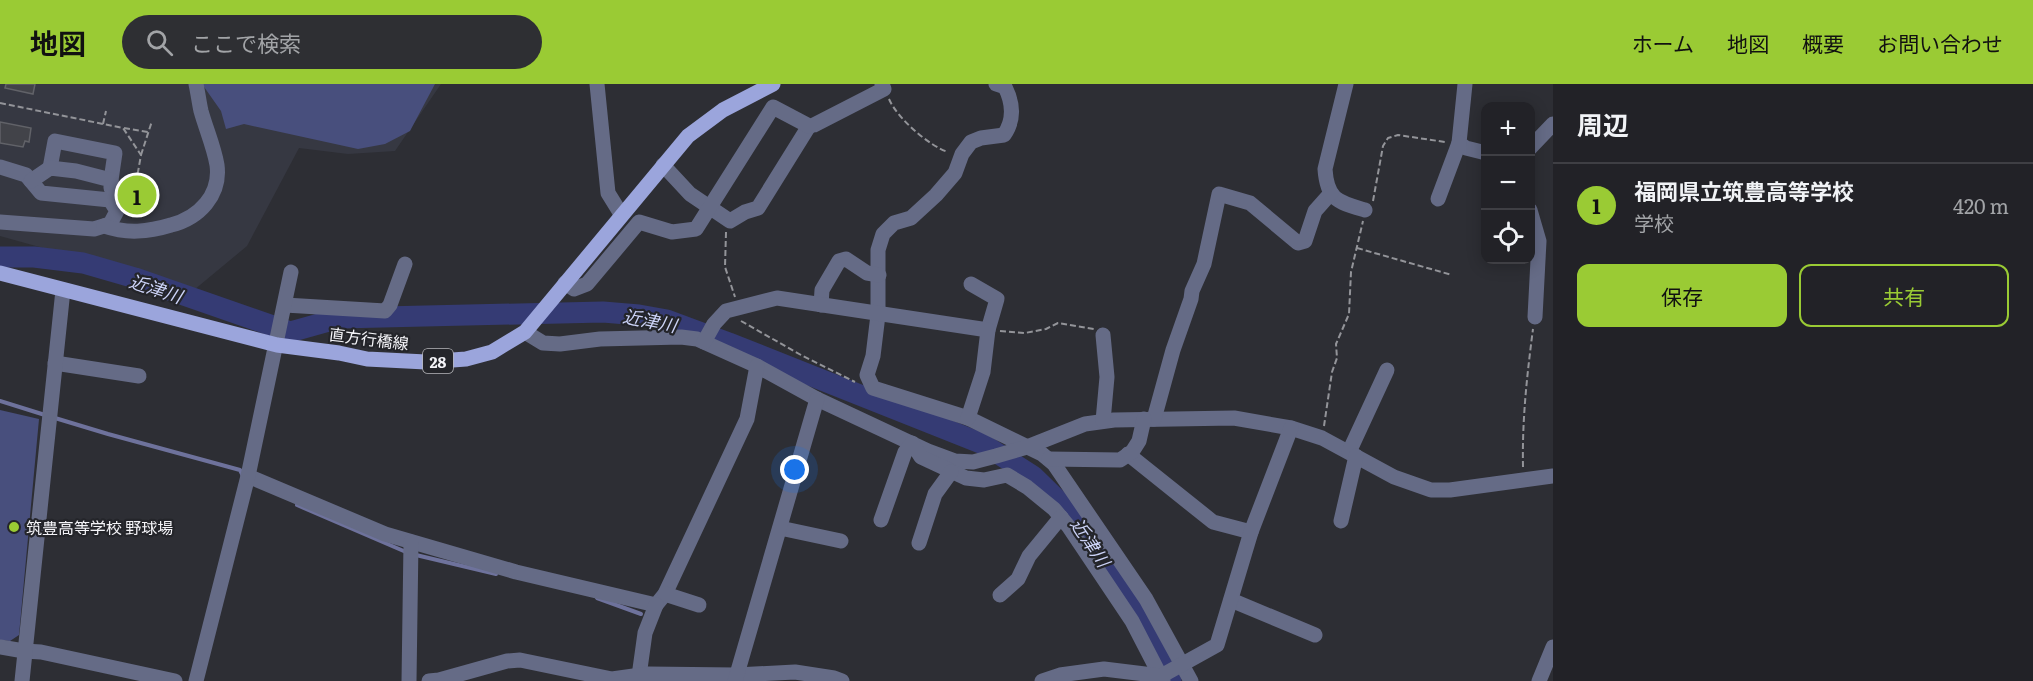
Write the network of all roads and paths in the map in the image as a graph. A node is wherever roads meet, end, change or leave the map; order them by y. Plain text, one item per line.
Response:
1 (196, 84) edge
2 (597, 84) edge
3 (773, 84) edge
4 (1346, 84) edge
5 (1465, 84) edge
6 (1003, 85) edge
7 (883, 86) edge
8 (106, 111) dead end
9 (152, 121) dead end
10 (103, 124) dead end
11 (1553, 124) edge
12 (809, 126) junction
13 (123, 128) dead end
14 (148, 132) junction
15 (1459, 143) junction
16 (1535, 143) edge
17 (1481, 152) edge
18 (962, 154) junction
19 (141, 155) dead end
20 (663, 165) junction
21 (0, 167) edge
22 (50, 168) junction
23 (111, 180) junction
24 (31, 181) junction
25 (1330, 194) junction
26 (1438, 199) dead end
27 (110, 200) junction
28 (709, 208) junction
29 (1365, 210) junction
30 (621, 214) junction
31 (1535, 219) edge
32 (730, 221) junction
33 (0, 222) edge
34 (104, 226) junction
35 (1546, 239) edge
36 (1357, 248) junction
37 (405, 264) dead end
38 (0, 273) edge
39 (879, 275) junction
40 (1452, 275) dead end
41 (290, 279) dead end
42 (565, 283) junction
43 (971, 284) dead end
44 (63, 290) junction
45 (285, 305) junction
46 (820, 305) junction
47 (733, 309) junction
48 (878, 315) junction
49 (1535, 317) joint
50 (988, 330) junction
51 (525, 332) junction
52 (1103, 335) joint
53 (704, 342) junction
54 (277, 345) junction
55 (55, 363) junction
56 (757, 366) junction
57 (1387, 370) dead end
58 (139, 375) dead end
59 (873, 388) junction
60 (817, 399) junction
61 (968, 418) junction
62 (1149, 419) junction
63 (1103, 421) junction
64 (1291, 428) junction
65 (1322, 438) junction
66 (912, 443) junction
67 (1027, 447) junction
68 (1128, 454) junction
69 (1352, 454) junction
70 (1049, 459) junction
71 (951, 472) junction
72 (248, 476) junction
73 (1553, 476) edge
74 (1523, 480) junction
75 (1061, 517) junction
76 (880, 520) dead end
77 (1341, 521) dead end
78 (780, 528) junction
79 (1251, 532) junction
80 (841, 541) dead end
81 (411, 542) junction
82 (919, 543) dead end
83 (1000, 595) dead end
84 (661, 599) junction
85 (1231, 600) junction
86 (699, 606) dead end
87 (1316, 635) dead end
88 (0, 647) edge
89 (1553, 647) edge
90 (24, 651) junction
91 (1180, 665) junction
92 (1091, 675) edge
93 (639, 676) junction
94 (597, 678) edge
95 (736, 678) edge
96 (1162, 678) edge
97 (22, 681) edge
98 (176, 681) edge
99 (196, 681) edge
100 (409, 681) edge
101 (429, 681) edge
102 (842, 681) edge
103 (1042, 681) edge
104 (1191, 681) edge
105 (1539, 681) edge

1 - 34 street
2 - 30 street
3 - 20 main road, 直方行橋線 / 28
4 - 25 street
5 - 15 street
6 - 18 street
7 - 12 street
7 - 18 path
8 - 10 path
9 - 14 path
11 - 16 street
12 - 28 street
12 - 32 street
13 - 14 path
14 - 19 path
15 - 17 street
15 - 26 street
15 - 29 path
18 - 39 street
20 - 28 street
20 - 30 main road, 直方行橋線 / 28
21 - 24 street
22 - 23 street
22 - 23 street
22 - 24 street
23 - 27 street
24 - 27 street
25 - 29 street
25 - 62 street
27 - 34 street
28 - 32 street
28 - 42 street
29 - 36 path
30 - 42 main road, 直方行橋線 / 28
31 - 35 street
32 - 47 path
33 - 34 street
35 - 49 street
36 - 40 path
36 - 65 path
37 - 45 street
38 - 44 main road, 直方行橋線 / 28
39 - 46 street
39 - 48 street
41 - 45 street
42 - 51 main road, 直方行橋線 / 28
43 - 50 street
44 - 54 main road, 直方行橋線 / 28
44 - 55 street
45 - 54 street
46 - 47 street
46 - 48 street
47 - 53 street
47 - 59 path
48 - 50 street
48 - 59 street
49 - 74 path
50 - 52 path
50 - 61 street
51 - 53 street
51 - 54 main road, 直方行橋線 / 28
52 - 63 street
53 - 56 street
54 - 72 street
55 - 58 street
55 - 90 street
56 - 60 street
56 - 84 street
57 - 69 street
59 - 61 street
60 - 66 street
60 - 78 street
61 - 67 street
62 - 63 street
62 - 64 street
62 - 68 street
63 - 67 street
64 - 65 street
64 - 79 street
65 - 69 street
66 - 67 street
66 - 71 street
66 - 76 street
67 - 70 street
68 - 70 street
68 - 79 street
69 - 74 street
69 - 77 street
70 - 91 street
71 - 75 street
71 - 82 street
72 - 81 street
72 - 99 street
73 - 74 street
75 - 83 street
75 - 96 street
78 - 80 street
78 - 95 street
79 - 85 street
81 - 84 street
81 - 100 street
84 - 86 street
84 - 93 street
85 - 87 street
85 - 91 street
88 - 90 street
89 - 105 street
90 - 97 street
90 - 98 street
91 - 96 street
91 - 104 street
92 - 96 street
92 - 103 street
93 - 94 street
93 - 95 street
94 - 101 street
95 - 102 street

